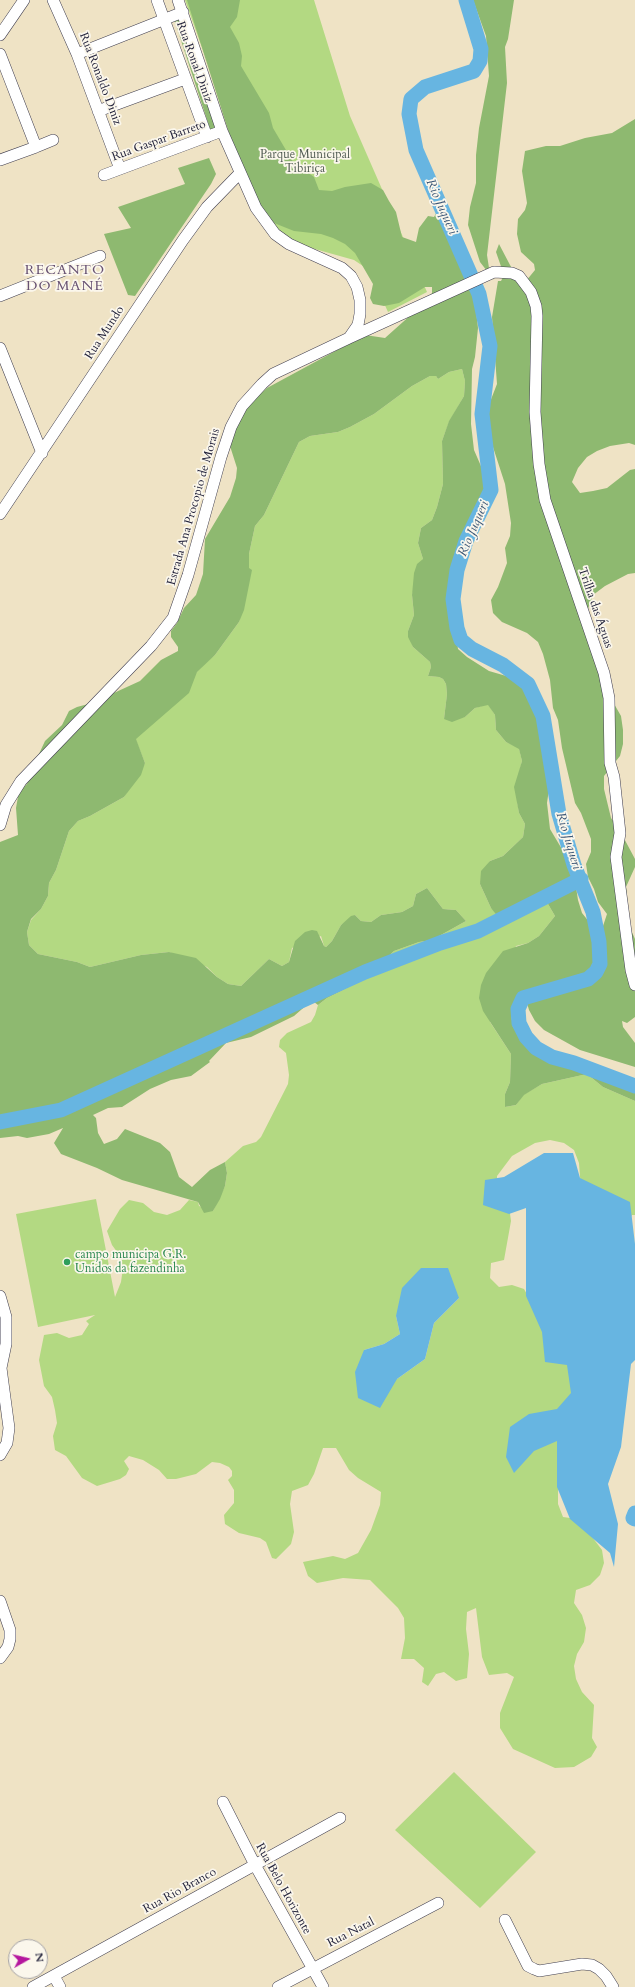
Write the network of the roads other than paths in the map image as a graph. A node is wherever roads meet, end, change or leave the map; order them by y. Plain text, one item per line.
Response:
1 (24, 0) edge
2 (53, 0) edge
3 (157, 0) edge
4 (178, 0) edge
5 (183, 12) junction
6 (164, 19) junction
7 (1, 33) edge
8 (0, 54) edge
9 (77, 54) junction
10 (185, 79) junction
11 (98, 111) junction
12 (222, 131) junction
13 (207, 137) junction
14 (53, 140) dead end
15 (36, 147) junction
16 (0, 160) edge
17 (120, 169) junction
18 (240, 173) junction
19 (104, 175) dead end
20 (100, 256) dead end
21 (489, 276) joint
22 (0, 296) edge
23 (349, 338) junction
24 (0, 348) edge
25 (42, 453) junction
26 (0, 514) edge
27 (1, 820) edge
28 (635, 985) edge
29 (0, 1296) edge
30 (0, 1368) edge
31 (0, 1455) edge
32 (0, 1601) edge
33 (0, 1658) edge
34 (223, 1802) dead end
35 (340, 1818) dead end
36 (255, 1865) junction
37 (438, 1903) dead end
38 (505, 1920) dead end
39 (312, 1968) junction
40 (54, 1976) junction
41 (32, 1987) edge
42 (60, 1987) edge
43 (278, 1987) edge
44 (323, 1987) edge
45 (613, 1987) edge

1 - 7 street
2 - 9 street, Rua Ronaldo Diniz
3 - 6 street, Rua Ronal Diniz
4 - 5 street
5 - 6 street
5 - 12 street
6 - 9 street
6 - 10 street, Rua Ronal Diniz
8 - 15 street
9 - 11 street, Rua Ronaldo Diniz
10 - 11 street
10 - 13 street, Rua Ronal Diniz
11 - 17 street, Rua Ronaldo Diniz
12 - 13 street, Rua Gaspar Barreto
12 - 18 street
13 - 17 street, Rua Gaspar Barreto
14 - 15 street
15 - 16 street
17 - 19 street, Rua Gaspar Barreto
18 - 23 street
18 - 25 street, Rua Mundo
20 - 22 street
21 - 23 street, Estrada Ana Procopio de Morais
21 - 28 street, Trilha das Águas
23 - 27 street, Estrada Ana Procopio de Morais
24 - 25 street
25 - 26 street, Rua Mundo
29 - 30 street
30 - 31 street
32 - 33 street
34 - 36 street, Rua Belo Horizonte
35 - 36 street, Rua Rio Branco
36 - 39 street, Rua Belo Horizonte
36 - 40 street, Rua Rio Branco
37 - 39 street, Rua Natal
38 - 45 street
39 - 43 street, Rua Natal
39 - 44 street, Rua Belo Horizonte
40 - 41 street, Rua Rio Branco
40 - 42 street

